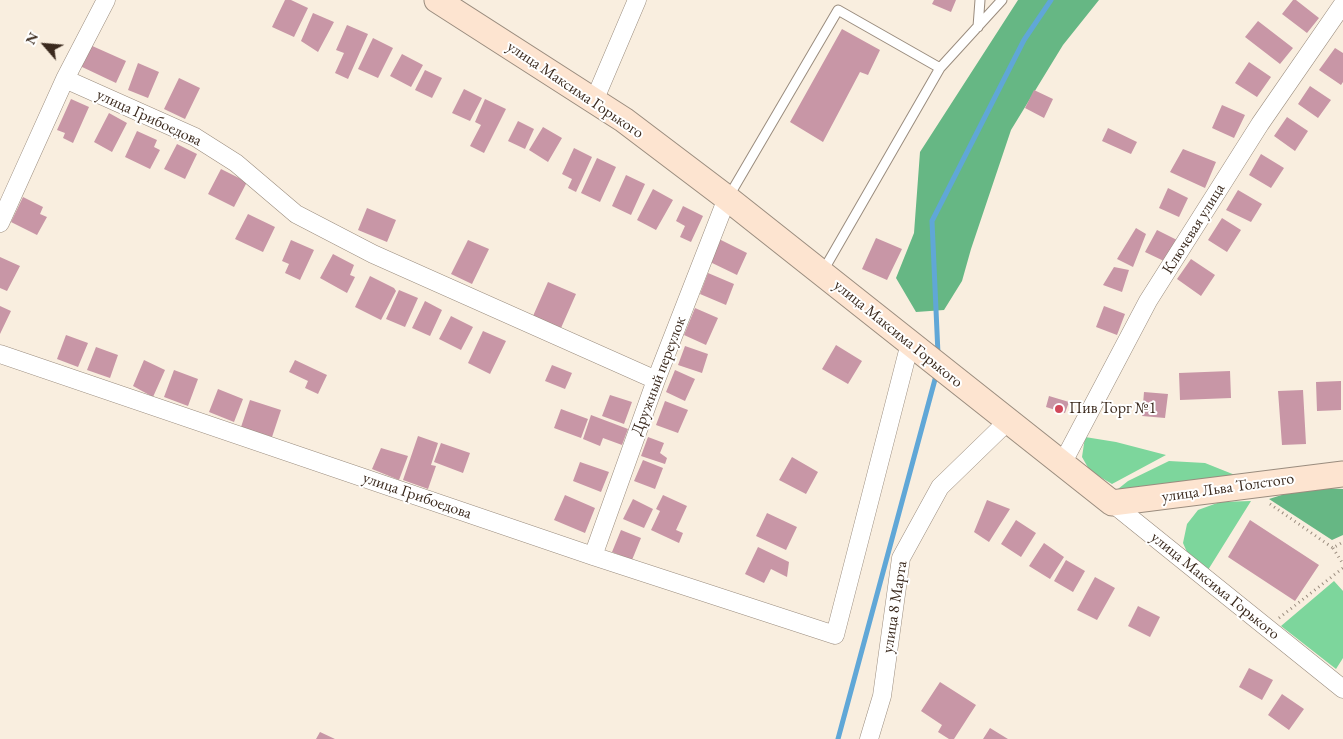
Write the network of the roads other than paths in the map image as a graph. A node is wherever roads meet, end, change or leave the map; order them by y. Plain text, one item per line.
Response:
1 (106, 0) edge
2 (437, 0) edge
3 (637, 0) edge
4 (980, 0) edge
5 (1002, 0) edge
6 (1343, 4) edge
7 (978, 27) junction
8 (940, 68) junction
9 (65, 79) junction
10 (594, 100) junction
11 (727, 198) junction
12 (0, 223) edge
13 (822, 273) junction
14 (910, 343) junction
15 (0, 354) edge
16 (656, 380) junction
17 (1008, 421) junction
18 (1062, 464) junction
19 (1343, 474) edge
20 (1112, 503) junction
21 (593, 556) junction
22 (1343, 689) edge
23 (869, 739) edge

1 - 9 street
2 - 10 street, улица Максима Горького
3 - 10 street
4 - 7 lane
5 - 7 lane
6 - 18 street, Ключевая улица
7 - 8 lane
8 - 11 lane
8 - 13 lane
9 - 12 street
9 - 16 street, улица Грибоедова
10 - 11 street, улица Максима Горького
11 - 13 street, улица Максима Горького
11 - 16 street, Дружный переулок
13 - 14 street, улица Максима Горького
14 - 17 street, улица Максима Горького
14 - 21 street, улица Грибоедова
15 - 21 street, улица Грибоедова
16 - 21 street, Дружный переулок
17 - 18 street, улица Максима Горького
17 - 23 street, улица 8 Марта
18 - 20 street, улица Максима Горького
19 - 20 street, улица Льва Толстого
20 - 22 street, улица Максима Горького

